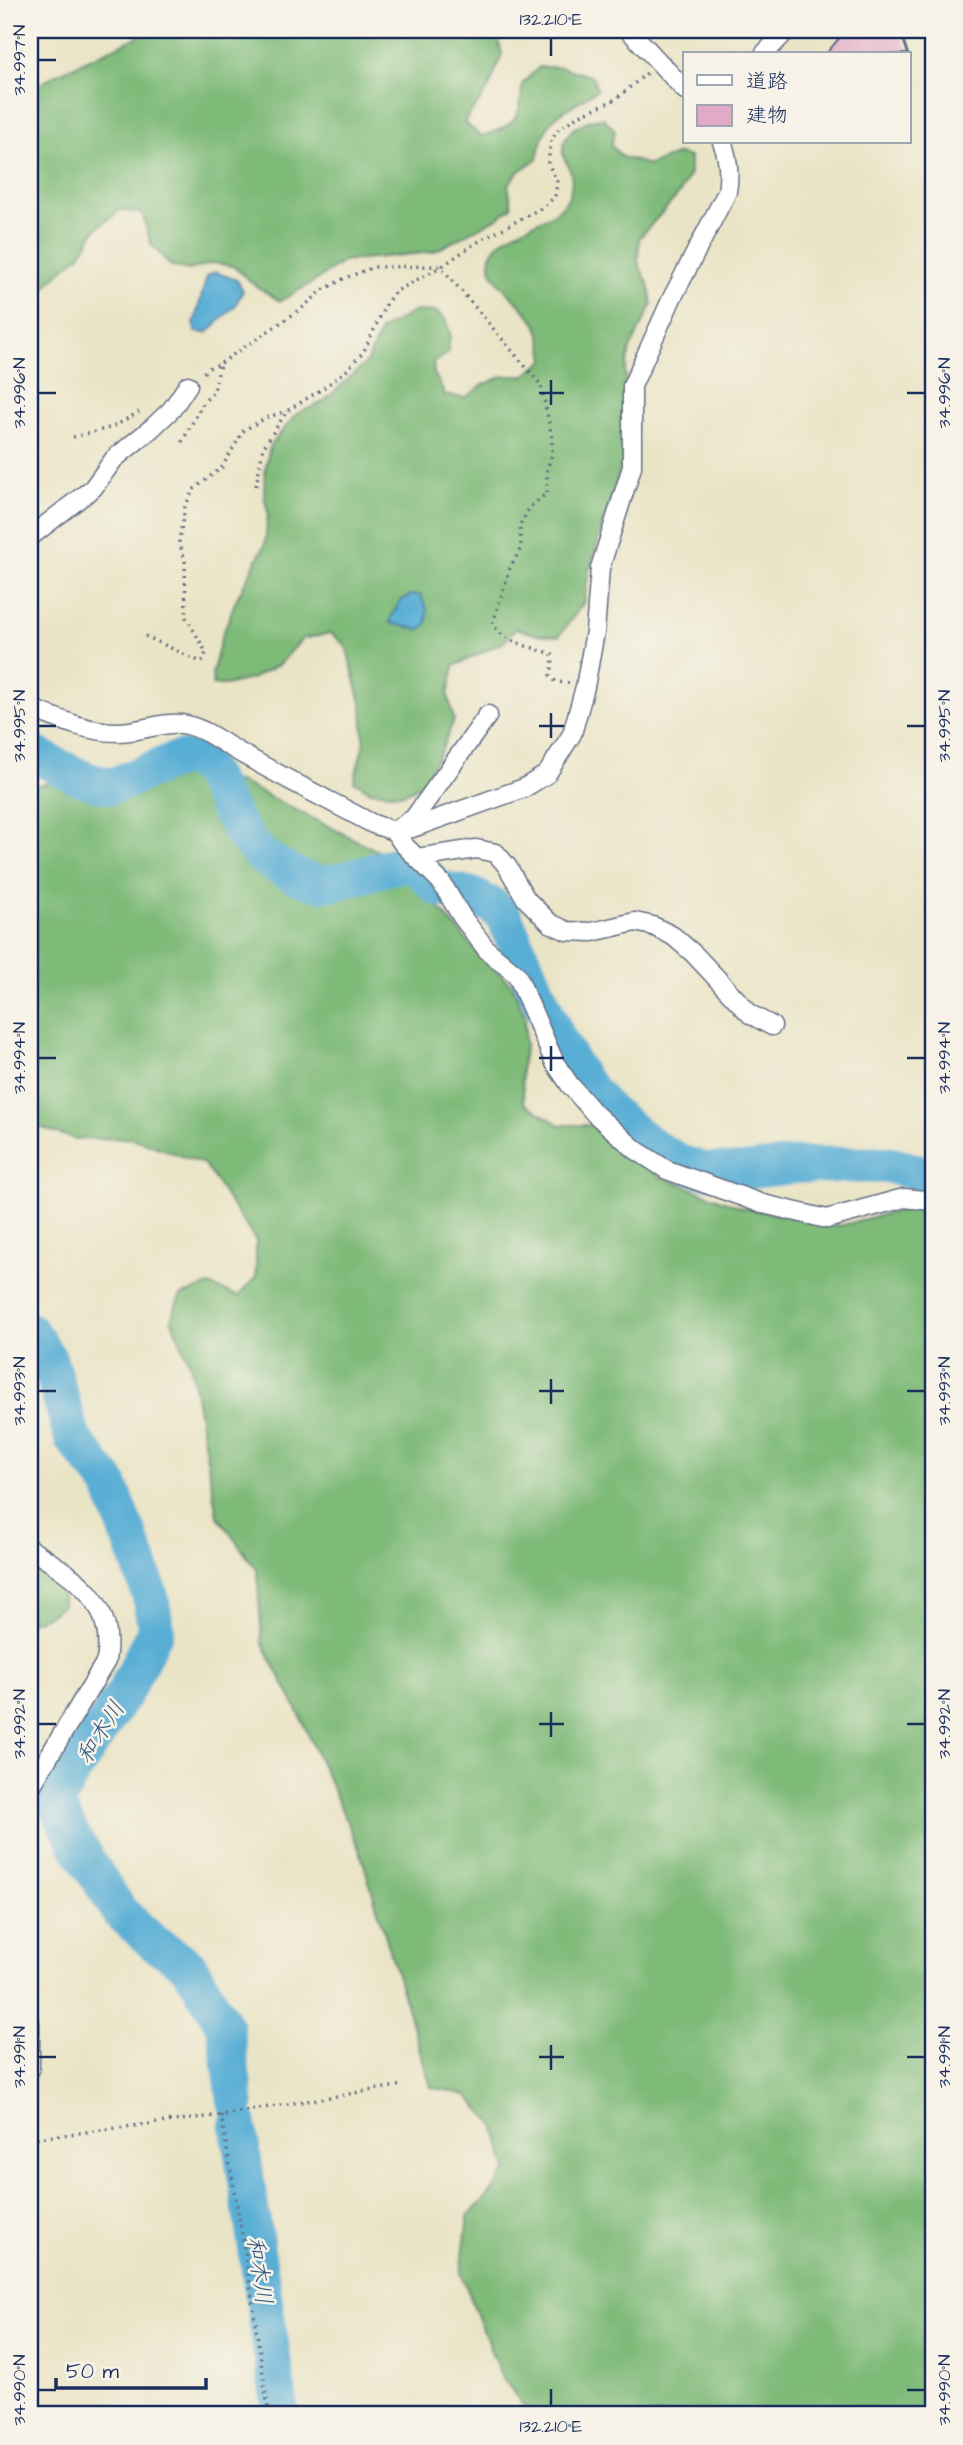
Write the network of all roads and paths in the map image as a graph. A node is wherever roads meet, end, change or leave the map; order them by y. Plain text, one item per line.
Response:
1 (629, 30) edge
2 (786, 30) edge
3 (766, 52) edge
4 (659, 63) junction
5 (683, 88) edge
6 (723, 144) edge
7 (442, 266) junction
8 (220, 364) dead end
9 (188, 385) dead end
10 (143, 410) dead end
11 (288, 411) junction
12 (73, 437) dead end
13 (256, 486) dead end
14 (30, 537) edge
15 (145, 636) dead end
16 (585, 687) junction
17 (30, 708) edge
18 (488, 715) dead end
19 (394, 831) junction
20 (417, 858) junction
21 (772, 1026) dead end
22 (933, 1201) edge
23 (30, 1549) edge
24 (30, 1788) edge
25 (30, 2024) edge
26 (30, 2069) edge
27 (403, 2085) dead end
28 (221, 2115) junction
29 (30, 2139) edge
30 (269, 2415) edge

1 - 4 street
2 - 3 street
4 - 5 street
4 - 7 path
6 - 16 street
7 - 8 path
7 - 11 path
7 - 16 path
9 - 14 street
10 - 12 path
11 - 13 path
11 - 15 path
16 - 19 street
17 - 19 street
18 - 19 street
19 - 20 street
20 - 21 street
20 - 22 street
23 - 24 street
25 - 26 street
27 - 28 path
28 - 29 path
28 - 30 path

